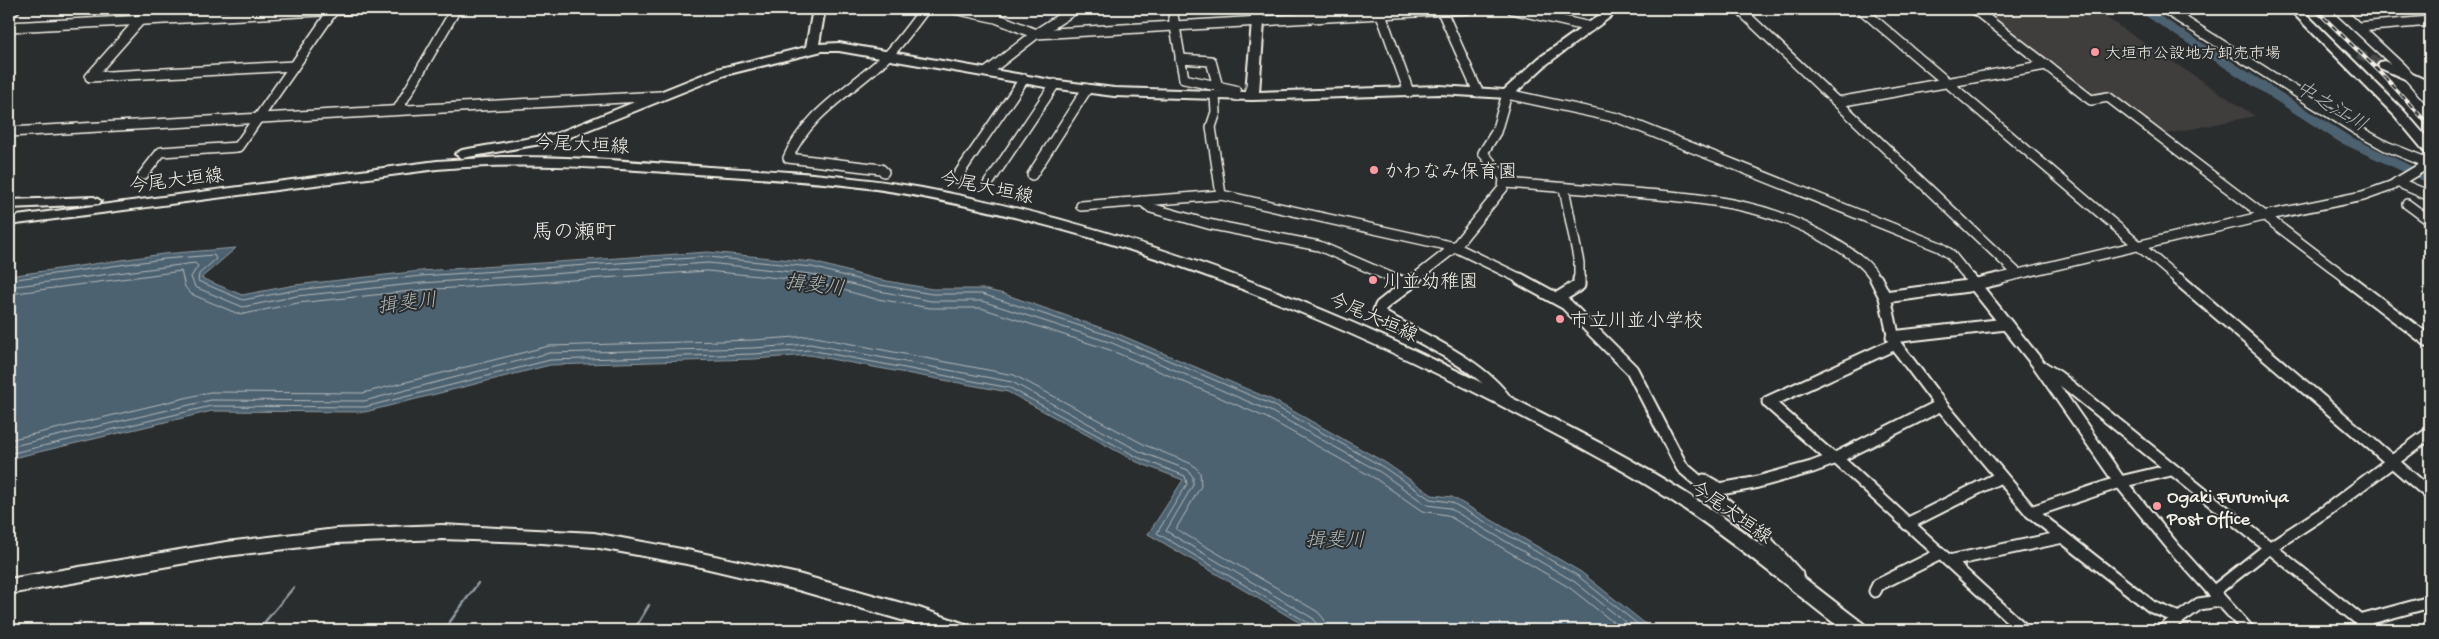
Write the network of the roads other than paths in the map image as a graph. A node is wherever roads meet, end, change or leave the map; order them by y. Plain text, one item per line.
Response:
1 (15, 9) edge
2 (150, 9) edge
3 (212, 9) edge
4 (333, 9) edge
5 (360, 9) edge
6 (456, 9) edge
7 (819, 9) edge
8 (925, 9) edge
9 (954, 9) edge
10 (1075, 9) edge
11 (1172, 9) edge
12 (1256, 9) edge
13 (1442, 9) edge
14 (1467, 9) edge
15 (1512, 9) edge
16 (1615, 9) edge
17 (1739, 9) edge
18 (1861, 9) edge
19 (1974, 9) edge
20 (2166, 9) edge
21 (2295, 9) edge
22 (2338, 9) edge
23 (1380, 11) edge
24 (9, 14) edge
25 (205, 17) junction
26 (140, 20) junction
27 (2430, 21) edge
28 (1258, 22) junction
29 (1175, 26) junction
30 (9, 27) edge
31 (1590, 27) junction
32 (2359, 27) junction
33 (1036, 34) junction
34 (812, 49) junction
35 (2338, 50) junction
36 (2358, 54) tunnel mouth
37 (887, 56) junction
38 (1180, 58) junction
39 (2046, 65) junction
40 (2384, 65) tunnel mouth
41 (294, 66) junction
42 (987, 72) junction
43 (2405, 74) junction
44 (1024, 79) junction
45 (1948, 83) junction
46 (1055, 84) junction
47 (2430, 86) edge
48 (1087, 89) junction
49 (1217, 91) junction
50 (1409, 92) junction
51 (1478, 92) junction
52 (1507, 94) junction
53 (660, 96) junction
54 (1252, 96) junction
55 (2430, 100) edge
56 (1838, 102) junction
57 (398, 109) junction
58 (259, 117) junction
59 (9, 132) edge
60 (2430, 149) edge
61 (2428, 163) edge
62 (400, 170) junction
63 (884, 172) dead end
64 (1032, 175) dead end
65 (143, 176) dead end
66 (956, 178) dead end
67 (1505, 183) junction
68 (988, 184) dead end
69 (2393, 185) junction
70 (1564, 188) junction
71 (1221, 194) junction
72 (2430, 196) edge
73 (160, 201) junction
74 (1142, 201) junction
75 (9, 204) edge
76 (2407, 204) dead end
77 (1081, 206) dead end
78 (2264, 216) junction
79 (9, 221) edge
80 (2430, 221) edge
81 (2138, 245) junction
82 (1455, 246) junction
83 (2018, 274) junction
84 (1976, 284) junction
85 (1408, 285) junction
86 (1885, 297) junction
87 (1558, 298) junction
88 (2006, 324) junction
89 (1893, 340) junction
90 (2430, 342) edge
91 (2039, 366) junction
92 (1507, 402) junction
93 (1941, 405) junction
94 (2430, 433) edge
95 (1834, 458) junction
96 (2393, 462) junction
97 (1682, 467) junction
98 (2170, 470) junction
99 (2000, 477) junction
100 (2120, 482) junction
101 (2430, 494) edge
102 (2031, 512) junction
103 (1907, 524) junction
104 (2063, 537) junction
105 (2269, 548) junction
106 (1944, 558) junction
107 (30, 583) junction
108 (9, 587) edge
109 (1876, 591) dead end
110 (9, 593) edge
111 (1808, 593) junction
112 (2216, 596) junction
113 (2430, 602) edge
114 (2179, 618) junction
115 (2360, 621) junction
116 (958, 630) edge
117 (1857, 630) edge
118 (2024, 630) edge
119 (2163, 630) edge
120 (2248, 630) edge
121 (2372, 630) edge

1 - 24 street
2 - 26 street
3 - 25 street
4 - 5 street
4 - 25 street
4 - 41 street
6 - 57 street
7 - 34 street
8 - 37 street
9 - 33 street
10 - 33 street
11 - 29 street
12 - 28 street
13 - 14 street
13 - 23 street
13 - 51 street
15 - 31 street
16 - 31 street
17 - 56 street
18 - 45 street
19 - 39 street
20 - 61 street
21 - 35 street
22 - 32 street
23 - 28 street
23 - 50 street
25 - 26 street
26 - 30 street
26 - 41 street
27 - 32 street
28 - 29 street
28 - 54 street
29 - 33 street
29 - 38 street
31 - 52 street
32 - 43 street
33 - 42 street
34 - 37 street
34 - 53 street
35 - 36 street
35 - 60 street
37 - 42 street
37 - 63 street
38 - 49 street
38 - 49 street
39 - 45 street
39 - 78 street
40 - 43 street
41 - 58 street
42 - 44 street
43 - 47 street
43 - 55 street
44 - 46 street
44 - 66 street
45 - 56 street
45 - 81 street
46 - 48 street
46 - 68 street
48 - 49 street
48 - 64 street
49 - 54 street
49 - 71 street
50 - 51 street
50 - 54 street
51 - 52 street
52 - 67 street
52 - 84 street
53 - 57 street
53 - 62 street
56 - 83 street
57 - 58 street
58 - 59 street
58 - 65 street
61 - 69 street
62 - 73 street, 今尾大垣線
62 - 92 street, 今尾大垣線
67 - 70 street
67 - 82 street
69 - 72 street
69 - 78 street
70 - 86 street
70 - 87 street
71 - 74 street
71 - 82 street
73 - 75 street
73 - 79 street, 今尾大垣線
74 - 77 street
74 - 85 street
76 - 80 street
78 - 81 street
78 - 90 street
81 - 83 street
81 - 96 street
82 - 85 street
82 - 87 street
83 - 84 street
84 - 86 street
84 - 88 street
85 - 92 street
86 - 89 street
87 - 97 street
88 - 89 street
88 - 91 street
89 - 93 street
89 - 95 street
91 - 98 street
91 - 100 street
92 - 111 street, 今尾大垣線
93 - 95 street
93 - 99 street
94 - 96 street
95 - 97 street
95 - 103 street
96 - 101 street
96 - 105 street
97 - 111 street
98 - 100 street
98 - 105 street
99 - 102 street
99 - 103 street
100 - 102 street
100 - 112 street
102 - 104 street
103 - 106 street
104 - 106 street
104 - 114 street
105 - 112 street
105 - 115 street
106 - 109 street
106 - 118 street
107 - 108 street
107 - 110 street
107 - 116 street
111 - 117 street, 今尾大垣線
112 - 114 street
112 - 120 street
113 - 115 street
114 - 119 street
115 - 121 street

